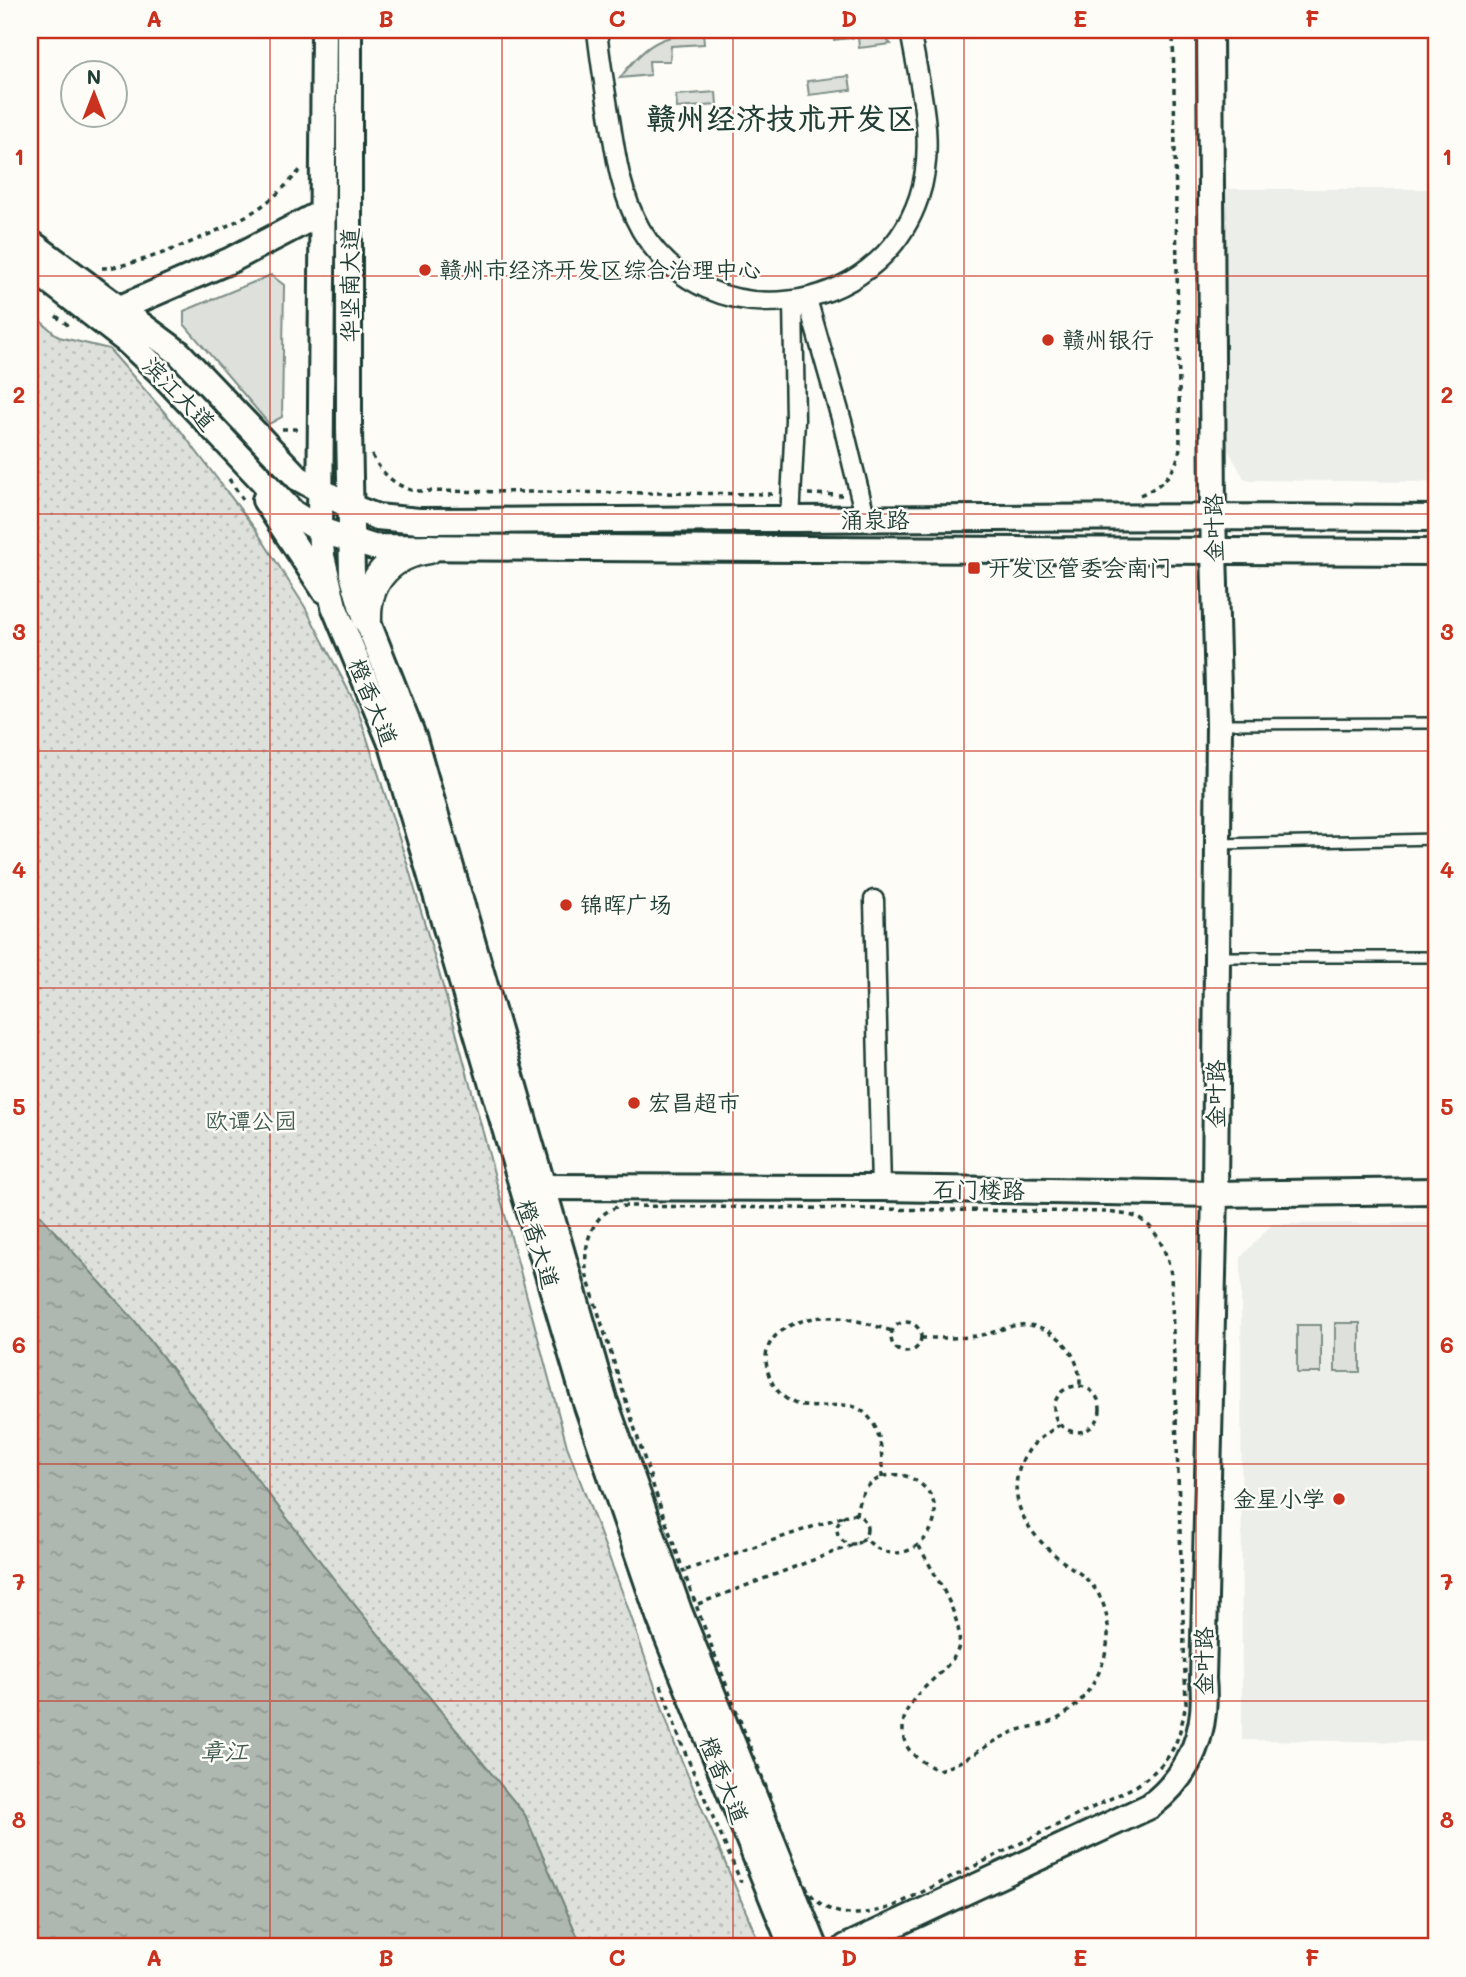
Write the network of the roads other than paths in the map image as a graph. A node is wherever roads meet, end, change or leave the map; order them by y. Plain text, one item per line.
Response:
1 (324, 30) edge
2 (349, 30) edge
3 (597, 30) edge
4 (910, 30) edge
5 (1210, 30) edge
6 (323, 212) junction
7 (30, 242) edge
8 (30, 267) edge
9 (800, 300) junction
10 (118, 309) junction
11 (210, 427) junction
12 (320, 490) junction
13 (351, 507) junction
14 (1213, 516) junction
15 (1436, 518) edge
16 (790, 520) junction
17 (866, 520) junction
18 (320, 530) junction
19 (350, 540) junction
20 (429, 549) junction
21 (1215, 551) junction
22 (1436, 552) edge
23 (334, 606) junction
24 (367, 619) junction
25 (1436, 723) edge
26 (1219, 724) junction
27 (1436, 839) edge
28 (1217, 844) junction
29 (874, 900) dead end
30 (1216, 957) junction
31 (1436, 957) edge
32 (532, 1187) junction
33 (881, 1188) junction
34 (1436, 1191) edge
35 (1215, 1194) junction
36 (792, 1947) edge
37 (815, 1947) edge
38 (846, 1947) edge

1 - 6 main road, 华坚南大道
2 - 13 main road, 华坚南大道
3 - 9 street
4 - 9 street
5 - 14 main road, 金叶路
6 - 10 main road
6 - 12 main road, 华坚南大道
7 - 10 main road, 滨江大道
8 - 11 main road, 滨江大道
9 - 16 street
9 - 17 street
10 - 12 main road, 滨江大道
11 - 18 main road, 滨江大道
11 - 23 main road
12 - 13 main road, 涌泉路
12 - 18 main road, 华坚南大道
13 - 16 main road, 涌泉路
13 - 19 main road, 华坚南大道
14 - 15 main road, 涌泉路
14 - 17 main road, 涌泉路
14 - 21 main road, 金叶路
16 - 17 main road, 涌泉路
18 - 19 main road, 涌泉路
18 - 23 main road, 橙香大道
19 - 20 main road, 涌泉路
19 - 24 main road, 橙香大道
20 - 21 main road, 涌泉路
20 - 24 main road
21 - 22 main road, 涌泉路
21 - 26 main road, 金叶路
23 - 32 main road, 橙香大道
24 - 32 main road, 橙香大道
25 - 26 lane
26 - 28 main road, 金叶路
27 - 28 lane
28 - 30 main road, 金叶路
29 - 33 street
30 - 31 lane
30 - 35 main road, 金叶路
32 - 33 main road, 石门楼路
32 - 36 main road, 橙香大道
32 - 37 main road, 橙香大道
33 - 35 main road, 石门楼路
34 - 35 main road, 石门楼路
35 - 38 main road, 金叶路

